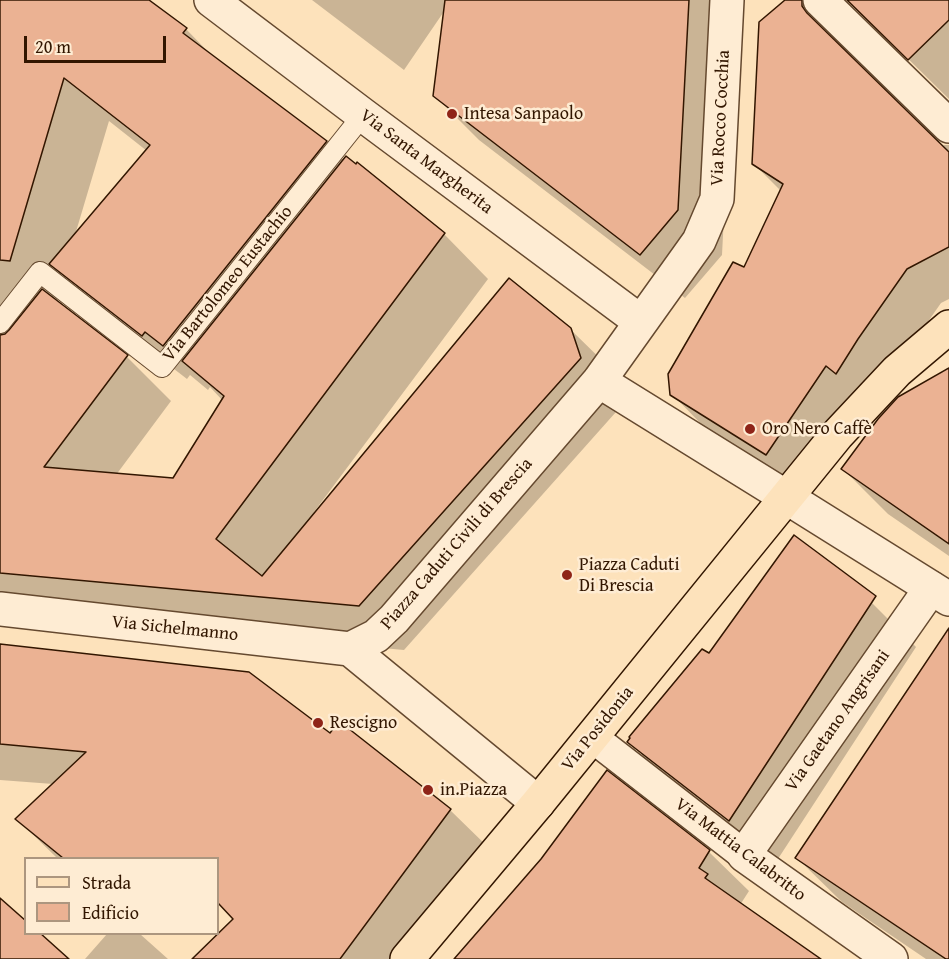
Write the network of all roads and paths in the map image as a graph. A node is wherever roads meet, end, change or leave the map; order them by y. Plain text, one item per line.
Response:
1 (211, 0) edge
2 (728, 0) edge
3 (820, 0) edge
4 (945, 114) edge
5 (363, 115) junction
6 (641, 322) junction
7 (0, 323) edge
8 (949, 327) edge
9 (599, 381) junction
10 (786, 497) junction
11 (940, 594) edge
12 (0, 609) edge
13 (350, 649) junction
14 (592, 737) junction
15 (538, 803) junction
16 (744, 855) junction
17 (407, 959) edge
18 (891, 959) edge

1 - 5 street, Via Santa Margherita
2 - 6 street, Via Rocco Cocchia
3 - 4 street
5 - 6 street, Via Santa Margherita
5 - 7 lane, Via Bartolomeo Eustachio
6 - 9 street, Piazza Caduti Civili di Brescia
8 - 10 main road, Via Posidonia
9 - 10 street
9 - 13 street, Piazza Caduti Civili di Brescia
10 - 11 street
10 - 14 main road, Via Posidonia
11 - 16 street, Via Gaetano Angrisani
12 - 13 street, Via Sichelmanno
13 - 15 street
14 - 15 main road, Via Posidonia
14 - 16 street, Via Mattia Calabritto
15 - 17 main road, Via Posidonia
16 - 18 street, Via Mattia Calabritto

